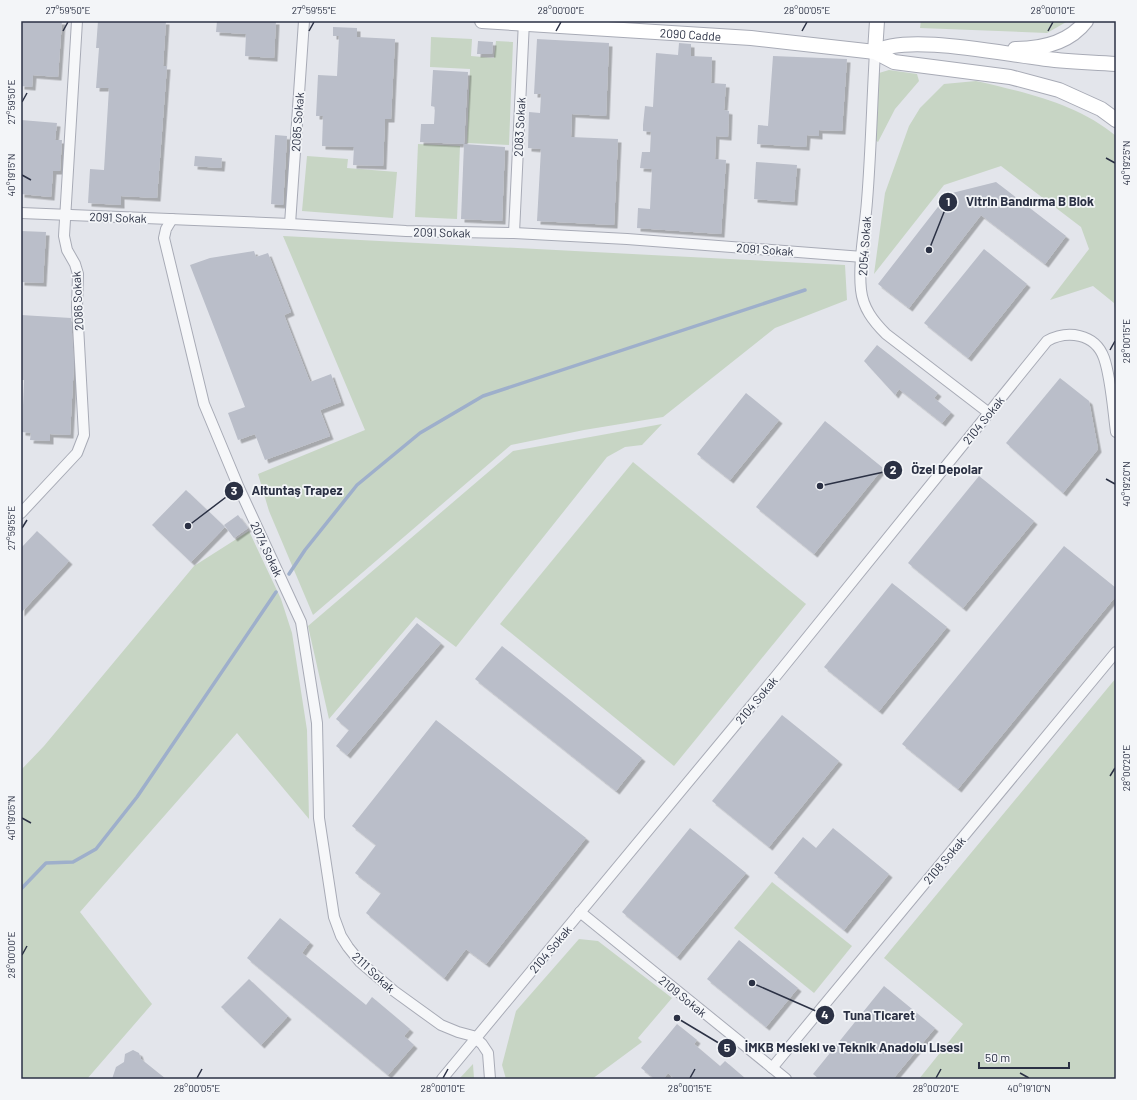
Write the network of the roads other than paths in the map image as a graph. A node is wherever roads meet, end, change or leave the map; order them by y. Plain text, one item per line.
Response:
1 (77, 21) edge
2 (304, 21) edge
3 (482, 21) edge
4 (1086, 21) edge
5 (524, 22) edge
6 (880, 22) edge
7 (945, 46) junction
8 (978, 49) junction
9 (875, 52) junction
10 (1116, 64) edge
11 (946, 68) junction
12 (1116, 120) edge
13 (21, 213) edge
14 (66, 214) junction
15 (172, 219) junction
16 (290, 224) junction
17 (514, 233) junction
18 (863, 257) junction
19 (989, 413) junction
20 (1116, 432) edge
21 (21, 513) edge
22 (1116, 652) edge
23 (319, 818) joint
24 (580, 912) junction
25 (476, 1038) junction
26 (772, 1068) junction
27 (442, 1079) edge
28 (490, 1079) edge
29 (786, 1079) edge

1 - 14 street, 2086 Sokak
2 - 16 street, 2085 Sokak
3 - 5 street, 2090 Cadde
4 - 8 street
5 - 9 street, 2090 Cadde
5 - 17 street, 2083 Sokak
6 - 9 street, 2054 Sokak
7 - 8 street, 2090 Cadde
7 - 9 street, 2090 Cadde
7 - 11 street
8 - 10 street
9 - 11 street, 2090 Cadde
9 - 18 street, 2054 Sokak
11 - 12 street, 2090 Cadde
13 - 14 street, 2091 Sokak
14 - 15 street, 2091 Sokak
14 - 21 street, 2086 Sokak
15 - 16 street, 2091 Sokak
15 - 23 street, 2074 Sokak
16 - 17 street, 2091 Sokak
17 - 18 street, 2091 Sokak
18 - 19 street, 2054 Sokak
19 - 20 street, 2104 Sokak
19 - 24 street, 2104 Sokak
22 - 26 street, 2108 Sokak
23 - 25 street, 2111 Sokak
24 - 25 street, 2104 Sokak
24 - 26 street, 2109 Sokak
25 - 27 street, 2104 Sokak
25 - 28 street
26 - 29 street, 2109 Sokak

